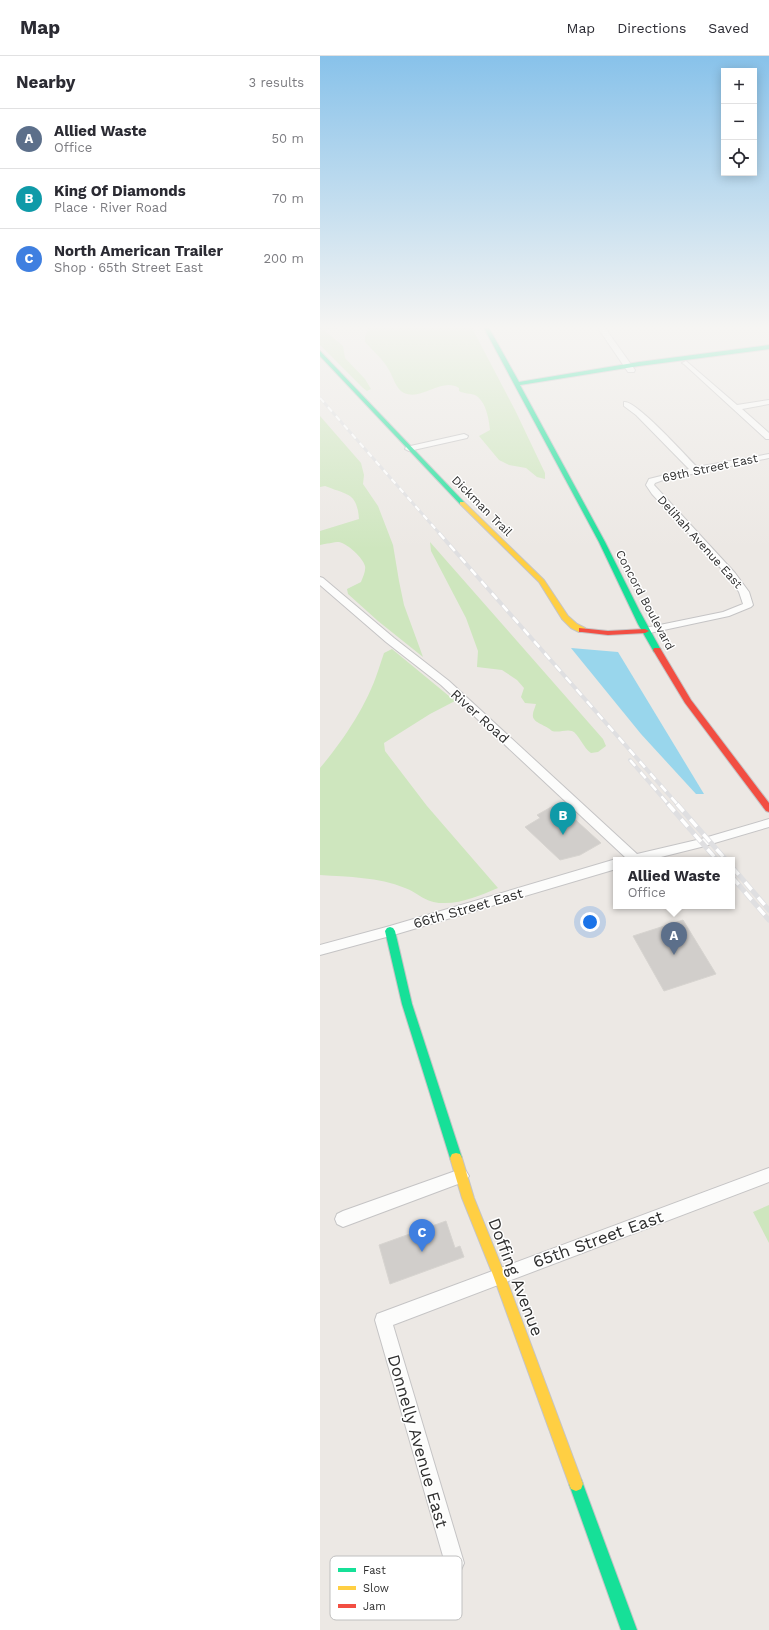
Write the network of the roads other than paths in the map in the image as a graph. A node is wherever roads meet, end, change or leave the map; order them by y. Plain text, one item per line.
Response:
1 (364, 401) edge
2 (527, 401) edge
3 (731, 401) edge
4 (769, 402) edge
5 (627, 404) dead end
6 (737, 407) junction
7 (464, 436) dead end
8 (769, 437) edge
9 (409, 449) junction
10 (769, 456) edge
11 (695, 470) junction
12 (652, 481) joint
13 (320, 580) edge
14 (645, 631) junction
15 (769, 809) edge
16 (769, 823) edge
17 (629, 857) edge
18 (644, 857) edge
19 (613, 865) edge
20 (390, 931) junction
21 (320, 950) edge
22 (769, 1175) edge
23 (461, 1176) junction
24 (342, 1219) dead end
25 (499, 1275) junction
26 (383, 1320) joint
27 (452, 1556) edge
28 (629, 1630) edge

1 - 9 main road, Dickman Trail
2 - 14 main road, Concord Boulevard
3 - 6 street
4 - 6 street
5 - 11 street
6 - 8 street
7 - 9 street
9 - 14 main road, Dickman Trail
10 - 11 street, 69th Street East
11 - 12 street, 69th Street East
12 - 14 street, Delihah Avenue East
13 - 17 street, River Road
14 - 15 main road, Concord Boulevard
16 - 18 street
19 - 20 street, 66th Street East
20 - 21 street, 66th Street East
20 - 23 main road, Doffing Avenue
22 - 25 street, 65th Street East
23 - 24 street
23 - 25 main road, Doffing Avenue
25 - 26 street, 65th Street East
25 - 28 main road, Doffing Avenue
26 - 27 street, Donnelly Avenue East

